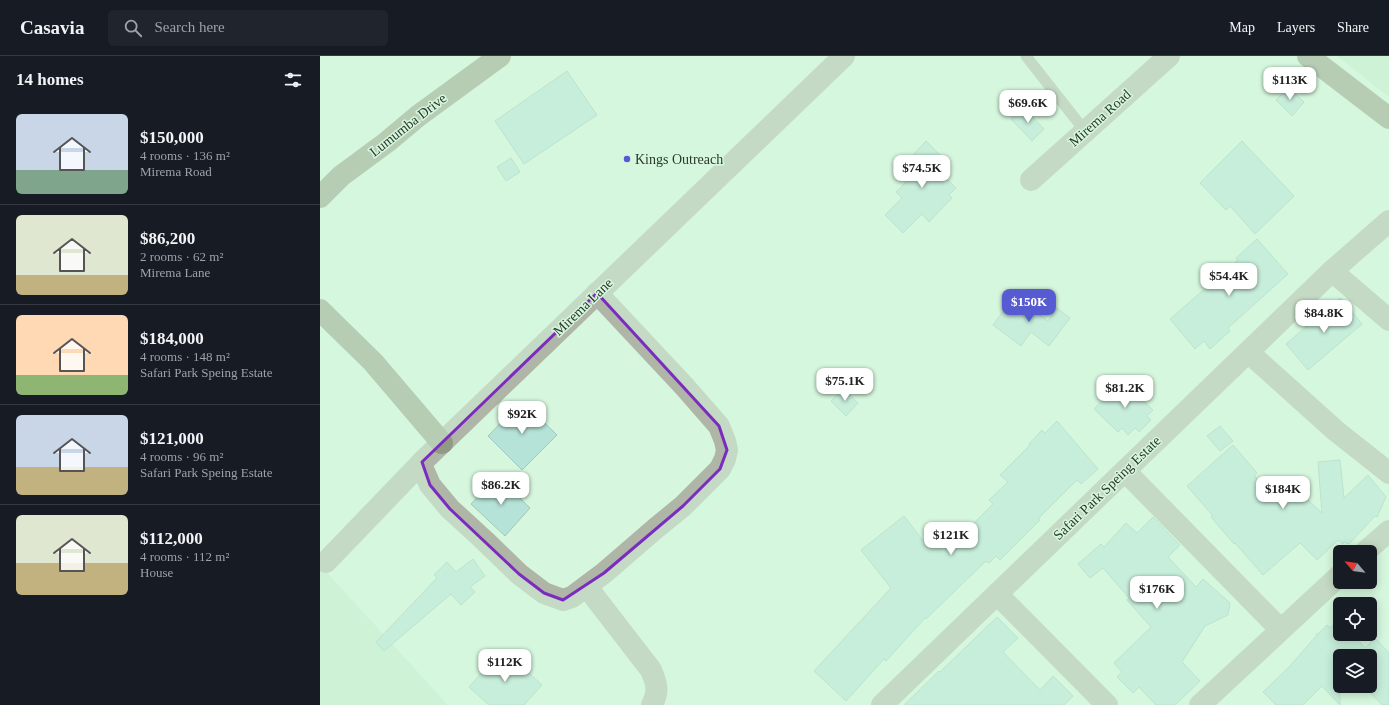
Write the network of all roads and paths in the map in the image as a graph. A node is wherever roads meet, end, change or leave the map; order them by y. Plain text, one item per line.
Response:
1 (500, 56) edge
2 (844, 56) edge
3 (1026, 56) edge
4 (1169, 56) edge
5 (1308, 56) edge
6 (1389, 118) edge
7 (1085, 131) junction
8 (1031, 180) dead end
9 (320, 197) edge
10 (1389, 221) edge
11 (1332, 271) junction
12 (597, 293) junction
13 (320, 310) edge
14 (1389, 320) edge
15 (1248, 352) junction
16 (442, 443) junction
17 (422, 462) junction
18 (1124, 472) junction
19 (1389, 473) edge
20 (1389, 531) edge
21 (1373, 545) edge
22 (326, 562) dead end
23 (1333, 581) edge
24 (587, 587) junction
25 (997, 594) junction
26 (1280, 629) junction
27 (652, 705) edge
28 (882, 705) edge
29 (1107, 705) edge
30 (1200, 705) edge

1 - 9 street, Lumumba Drive
2 - 12 street, Mirema Lane
3 - 7 lane
4 - 7 street, Mirema Road
5 - 6 street
7 - 8 street, Mirema Road
10 - 11 street, Safari Park Speing Estate
11 - 14 street
11 - 15 street, Safari Park Speing Estate
12 - 16 street, Mirema Lane
12 - 24 street
13 - 16 street
15 - 18 street, Safari Park Speing Estate
15 - 19 street
16 - 17 street, Mirema Lane
17 - 22 street, Mirema Lane
17 - 24 street
18 - 25 street, Safari Park Speing Estate
18 - 26 street
20 - 21 street
23 - 26 street
24 - 27 street
25 - 28 street, Safari Park Speing Estate
25 - 29 street
26 - 30 street

